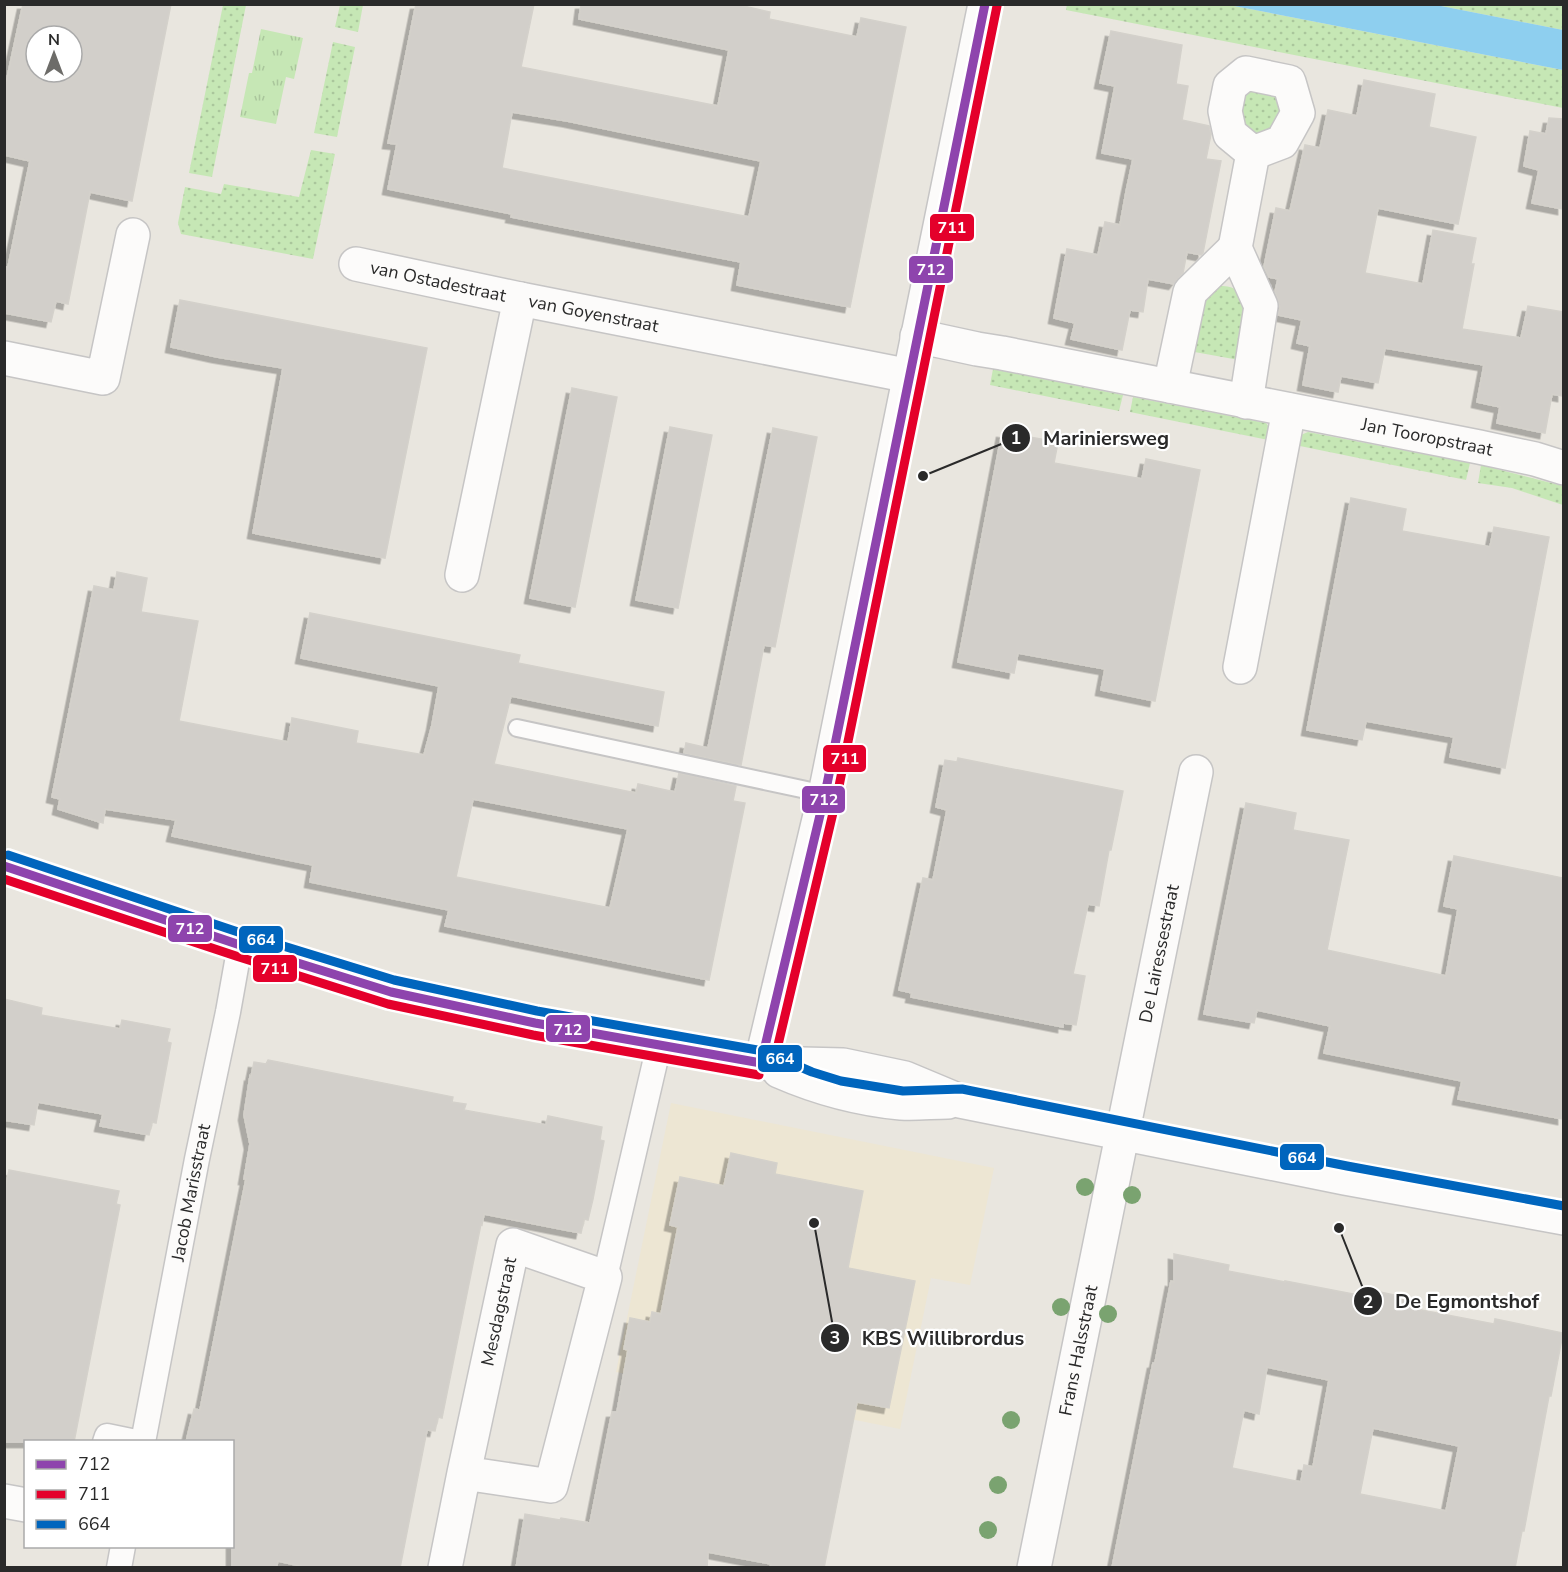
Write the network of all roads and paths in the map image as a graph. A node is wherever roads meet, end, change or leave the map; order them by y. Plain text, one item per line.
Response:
1 (985, 4) edge
2 (1254, 153) dead end
3 (134, 235) dead end
4 (1234, 248) junction
5 (356, 264) dead end
6 (520, 299) junction
7 (917, 336) junction
8 (4, 358) edge
9 (910, 376) junction
10 (1170, 387) junction
11 (1246, 402) junction
12 (1289, 410) junction
13 (1563, 468) edge
14 (462, 576) dead end
15 (1240, 667) dead end
16 (517, 728) dead end
17 (1196, 772) dead end
18 (825, 794) junction
19 (4, 867) edge
20 (240, 945) junction
21 (659, 1045) junction
22 (761, 1063) junction
23 (1122, 1134) junction
24 (1563, 1218) edge
25 (605, 1277) junction
26 (106, 1440) edge
27 (126, 1440) edge
28 (143, 1440) edge
29 (464, 1473) junction
30 (4, 1501) edge
31 (24, 1505) edge
32 (123, 1548) edge
33 (119, 1568) edge
34 (445, 1568) edge
35 (1034, 1568) edge

1 - 7 street
2 - 4 street
3 - 8 street
4 - 10 street
4 - 11 street
5 - 6 street, van Ostadestraat
6 - 9 street, van Goyenstraat
6 - 14 street, van Goyenstraat
7 - 9 street
7 - 10 street, Jan Tooropstraat
9 - 18 street
10 - 11 street, Jan Tooropstraat
11 - 12 street, Jan Tooropstraat
12 - 13 street, Jan Tooropstraat
12 - 15 street
16 - 18 lane
17 - 23 street, De Lairessestraat
18 - 22 street
19 - 20 street
20 - 21 street
20 - 28 street, Jacob Marisstraat
21 - 22 street
21 - 25 street
22 - 23 street
23 - 24 street
23 - 35 street, Frans Halsstraat
25 - 29 street
25 - 29 street, Mesdagstraat
26 - 27 street
29 - 34 street, Mesdagstraat
30 - 31 street
32 - 33 street

